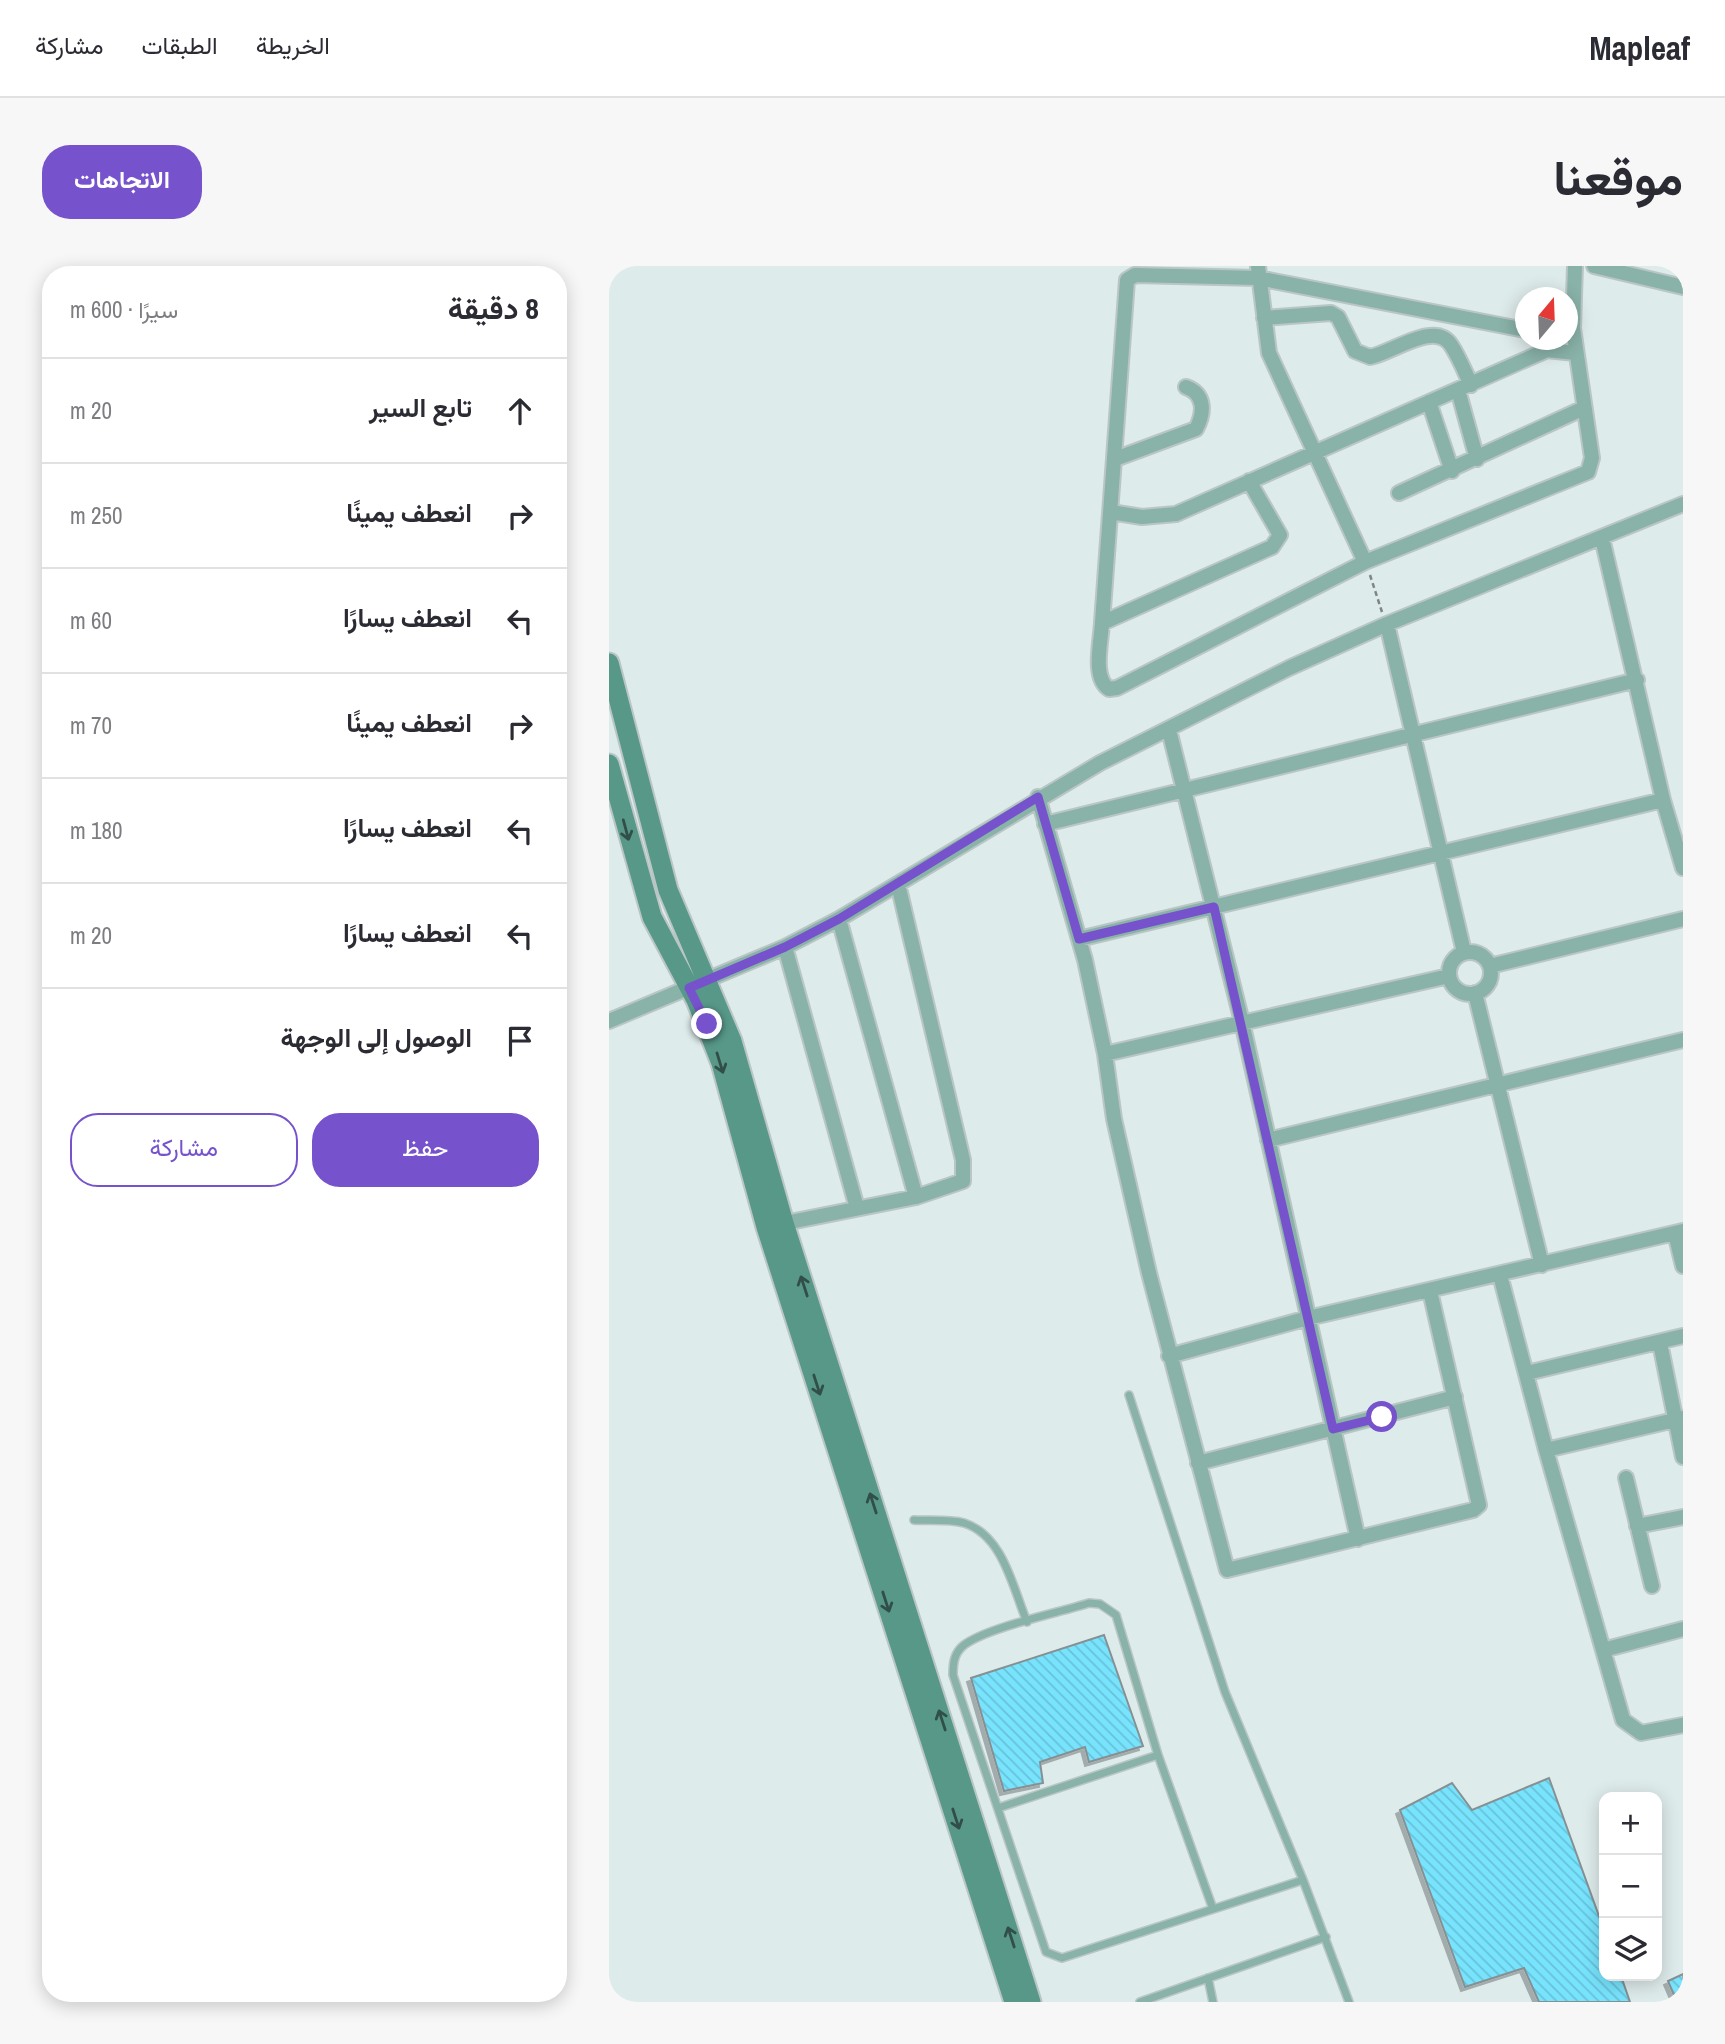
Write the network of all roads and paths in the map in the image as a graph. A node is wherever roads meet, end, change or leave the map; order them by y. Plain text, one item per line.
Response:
1 (1575, 266) edge
2 (1594, 266) edge
3 (1634, 271) edge
4 (1258, 272) edge
5 (1573, 287) edge
6 (1683, 287) edge
7 (1264, 318) junction
8 (1515, 328) edge
9 (1574, 350) edge
10 (1575, 353) junction
11 (1185, 387) dead end
12 (1464, 387) junction
13 (1429, 402) junction
14 (1584, 408) junction
15 (1316, 451) junction
16 (1115, 459) junction
17 (1477, 459) junction
18 (1452, 471) junction
19 (1249, 481) junction
20 (1399, 493) dead end
21 (1683, 504) edge
22 (1111, 512) junction
23 (1602, 538) junction
24 (1367, 567) junction
25 (1381, 610) dead end
26 (1102, 623) junction
27 (1387, 624) junction
28 (609, 663) edge
29 (1637, 680) junction
30 (1169, 730) junction
31 (1415, 734) junction
32 (609, 764) edge
33 (1186, 790) junction
34 (1038, 797) junction
35 (1663, 800) junction
36 (1045, 824) junction
37 (1443, 852) junction
38 (1683, 868) edge
39 (898, 884) junction
40 (1214, 907) junction
41 (839, 919) junction
42 (1683, 919) edge
43 (1079, 939) junction
44 (785, 947) junction
45 (1464, 952) junction
46 (1490, 966) junction
47 (1449, 975) junction
48 (697, 984) junction
49 (1475, 993) junction
50 (609, 1021) edge
51 (1242, 1023) junction
52 (1683, 1040) edge
53 (1105, 1054) junction
54 (1497, 1084) junction
55 (1268, 1140) junction
56 (916, 1197) junction
57 (857, 1208) junction
58 (775, 1225) junction
59 (1679, 1232) edge
60 (1542, 1265) junction
61 (1683, 1266) edge
62 (1500, 1275) junction
63 (1430, 1291) junction
64 (1308, 1318) junction
65 (1683, 1336) edge
66 (1660, 1343) junction
67 (1169, 1356) junction
68 (1527, 1373) junction
69 (1129, 1395) dead end
70 (1455, 1397) junction
71 (1679, 1419) edge
72 (1333, 1429) junction
73 (1546, 1450) junction
74 (1683, 1457) edge
75 (1198, 1463) junction
76 (1626, 1478) dead end
77 (1683, 1517) edge
78 (914, 1520) dead end
79 (1637, 1526) junction
80 (1358, 1539) junction
81 (1651, 1586) dead end
82 (1027, 1622) junction
83 (1683, 1629) edge
84 (1603, 1650) junction
85 (1683, 1725) edge
86 (1158, 1755) junction
87 (998, 1808) junction
88 (1303, 1880) junction
89 (1213, 1909) junction
90 (1326, 1937) junction
91 (1208, 1978) junction
92 (1014, 2002) edge
93 (1031, 2002) edge
94 (1140, 2002) edge
95 (1213, 2002) edge
96 (1349, 2002) edge

1 - 5 street
2 - 3 street
3 - 6 street
4 - 7 street
4 - 8 street
4 - 16 street
7 - 12 street
7 - 15 street
9 - 10 street
10 - 12 street
10 - 14 street
11 - 16 street
12 - 13 street
12 - 17 street
13 - 15 street
13 - 18 street
14 - 17 street
14 - 24 street
15 - 19 street
15 - 24 street
16 - 22 street
17 - 18 street
18 - 20 street
19 - 22 street
19 - 26 street
21 - 23 street
22 - 26 street
23 - 27 street
23 - 29 street
24 - 25 path
24 - 26 street
27 - 30 street
27 - 31 street
28 - 48 street
29 - 31 street
29 - 35 street
30 - 33 street
30 - 34 street
31 - 33 street
31 - 37 street
32 -> 48 street
33 - 36 street
33 - 40 street
34 - 36 street
34 - 39 street
35 - 37 street
35 - 38 street
36 - 43 street
37 - 40 street
37 - 45 street
39 - 41 street
39 - 56 street
40 - 43 street
40 - 51 street
41 - 44 street
41 - 56 street
42 - 46 street
43 - 53 street
44 - 48 street
44 - 57 street
45 - 46 street
45 - 47 street
46 - 49 street
47 - 49 street
47 - 51 street
48 - 50 street
48 - 58 street
49 - 54 street
51 - 53 street
51 - 55 street
52 - 54 street
53 - 67 street
54 - 55 street
54 - 60 street
55 - 64 street
56 - 57 street
57 - 58 street
58 -> 92 street
93 -> 58 street
59 - 60 street
59 - 61 street
60 - 62 street
62 - 63 street
62 - 68 street
63 - 64 street
63 - 70 street
64 - 67 street
64 - 72 street
65 - 66 street
66 - 68 street
66 - 71 street
67 - 75 street
68 - 73 street
69 - 88 lane
70 - 72 street
70 - 80 street
71 - 73 street
71 - 74 street
72 - 75 street
72 - 80 street
73 - 84 street
75 - 80 street
76 - 79 street
77 - 79 street
78 - 82 lane
79 - 81 street
82 - 86 lane
82 - 87 lane
83 - 84 street
84 - 85 street
86 - 87 lane
86 - 89 lane
87 - 89 lane
88 - 89 lane
88 - 90 lane
90 - 91 lane
90 - 96 lane
91 - 94 lane
91 - 95 lane

